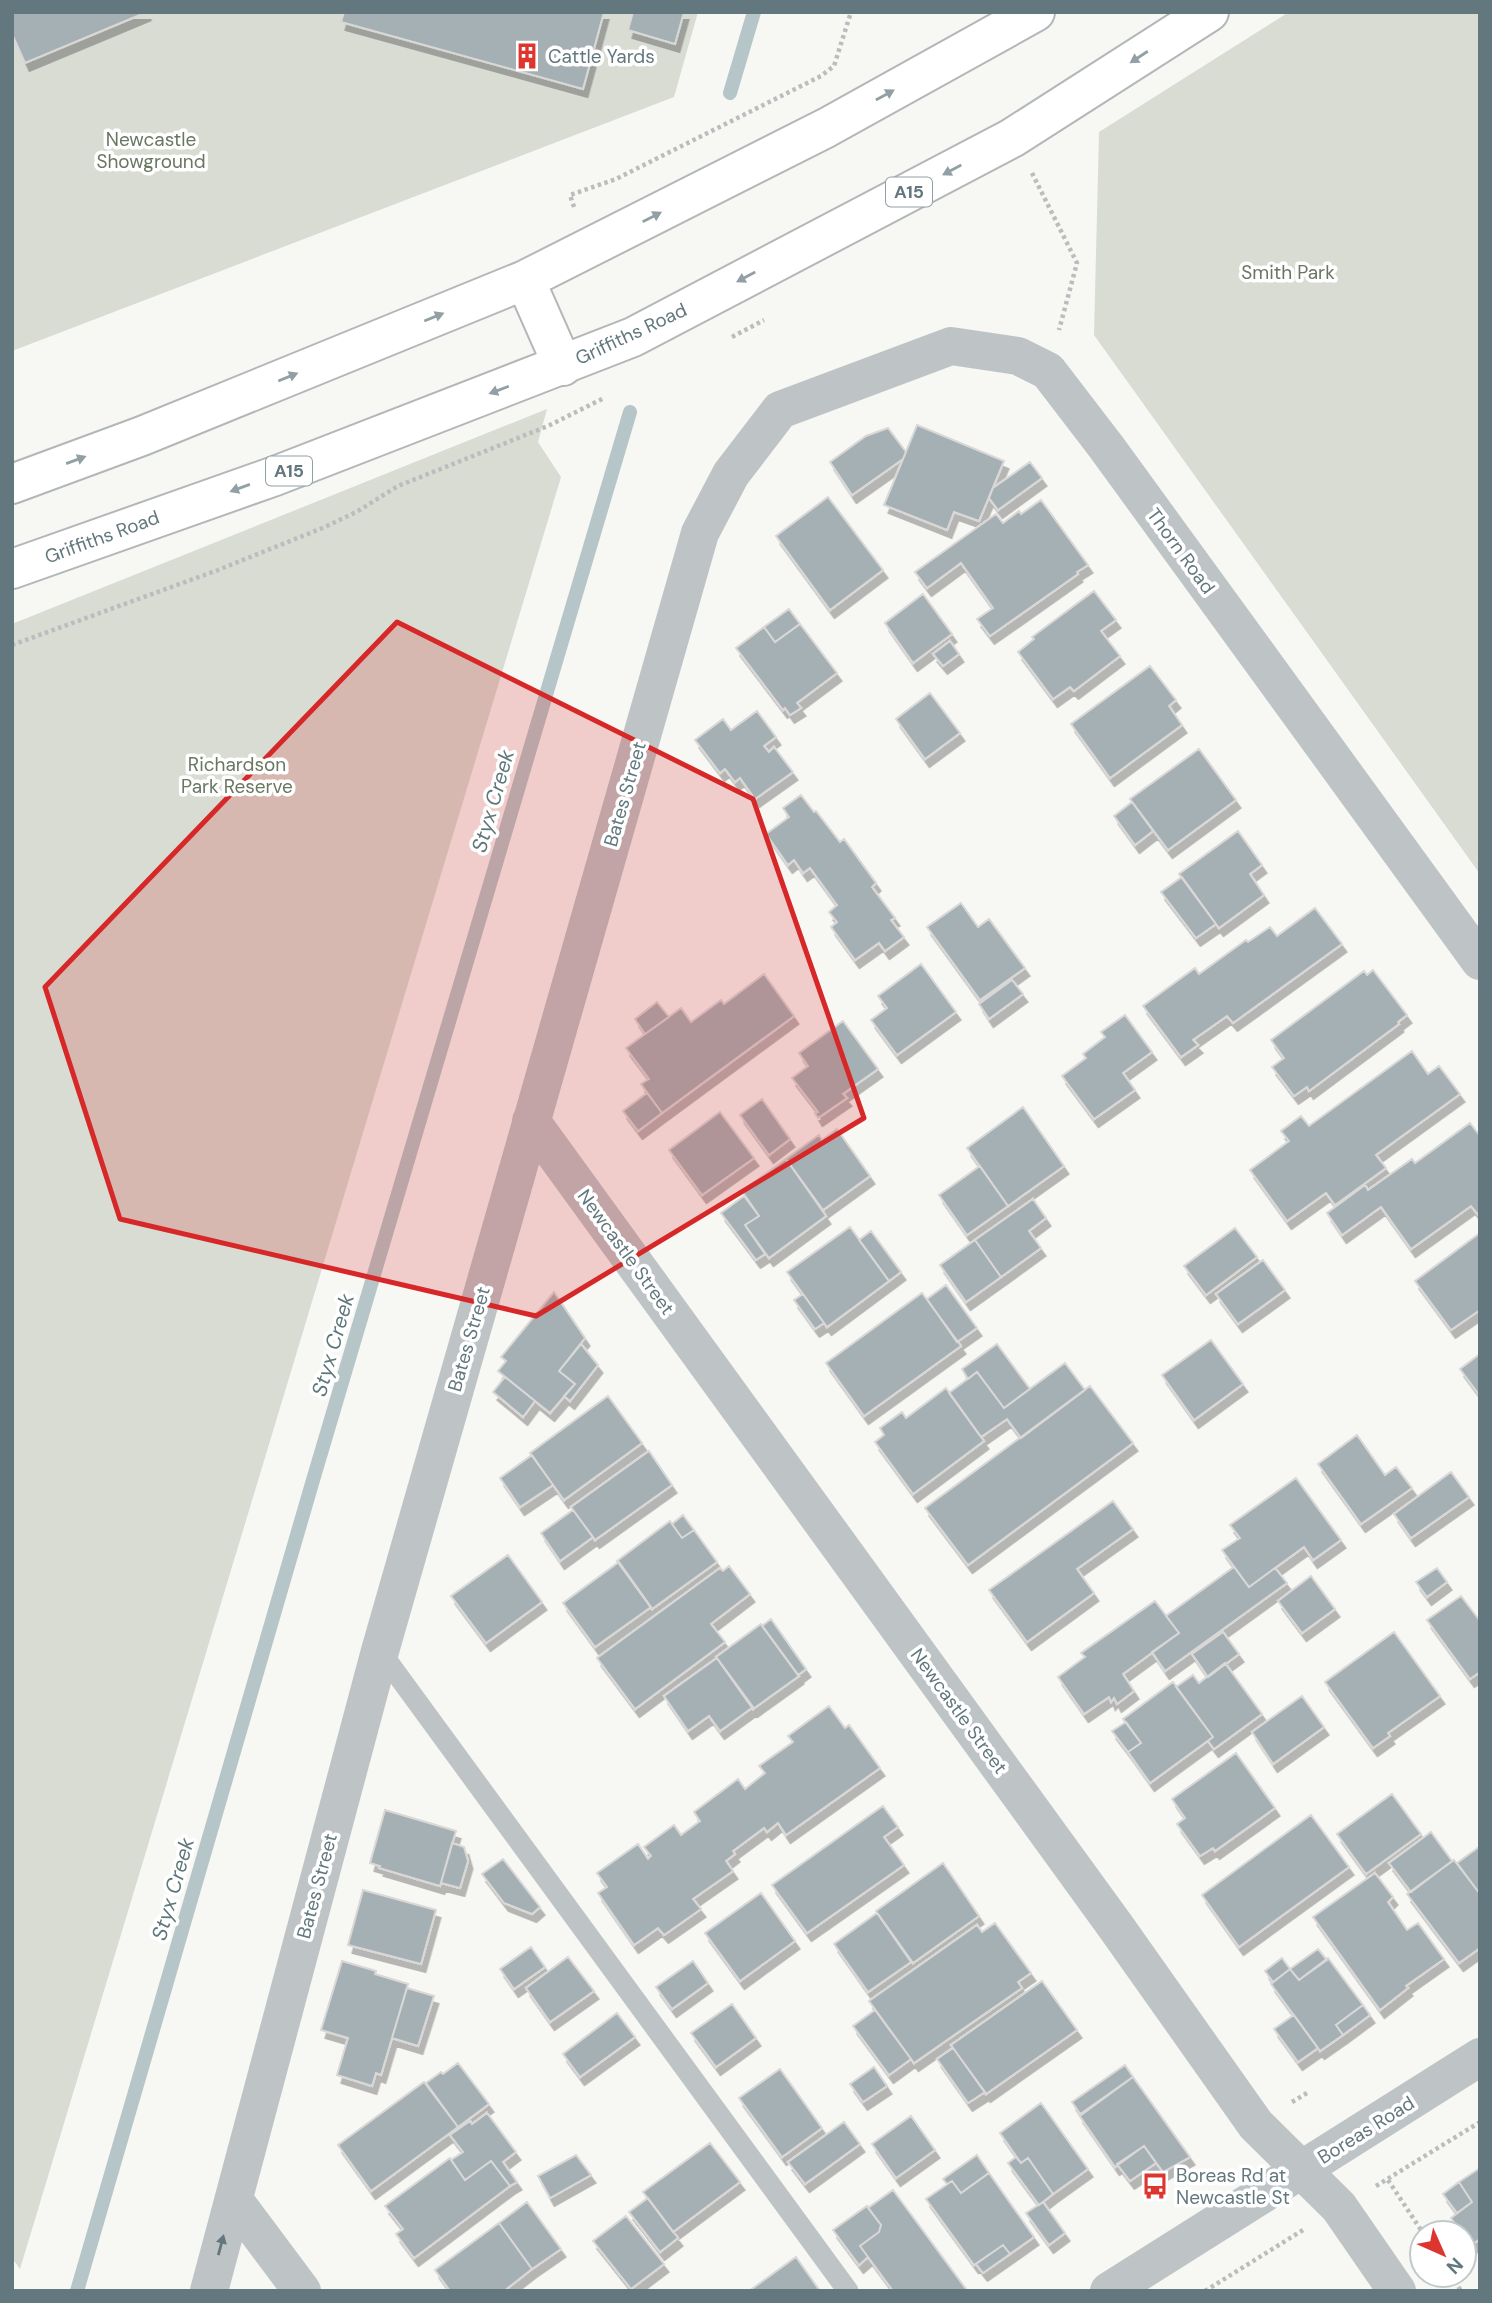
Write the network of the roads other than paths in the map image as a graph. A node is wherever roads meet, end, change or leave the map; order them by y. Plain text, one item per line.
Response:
1 (1209, 12) edge
2 (1026, 14) edge
3 (525, 280) junction
4 (563, 366) junction
5 (780, 410) joint
6 (12, 484) edge
7 (12, 569) edge
8 (1480, 961) edge
9 (531, 1121) junction
10 (380, 1651) junction
11 (1480, 2057) edge
12 (1303, 2170) junction
13 (234, 2200) junction
14 (209, 2291) edge
15 (302, 2291) edge
16 (848, 2291) edge
17 (1109, 2291) edge
18 (1397, 2291) edge

1 -> 4 highway, Griffiths Road / A15
3 -> 2 highway
3 - 4 highway
6 -> 3 highway
4 -> 7 highway, Griffiths Road / A15
5 - 8 street, Thorn Road
5 - 9 street, Bates Street
9 - 10 street, Bates Street
9 - 12 street, Newcastle Street
10 - 13 street, Bates Street
10 - 16 lane
11 - 12 street, Boreas Road
12 - 17 street, Boreas Road
12 - 18 street, Newcastle Street
14 -> 13 street, Bates Street
13 - 15 street

